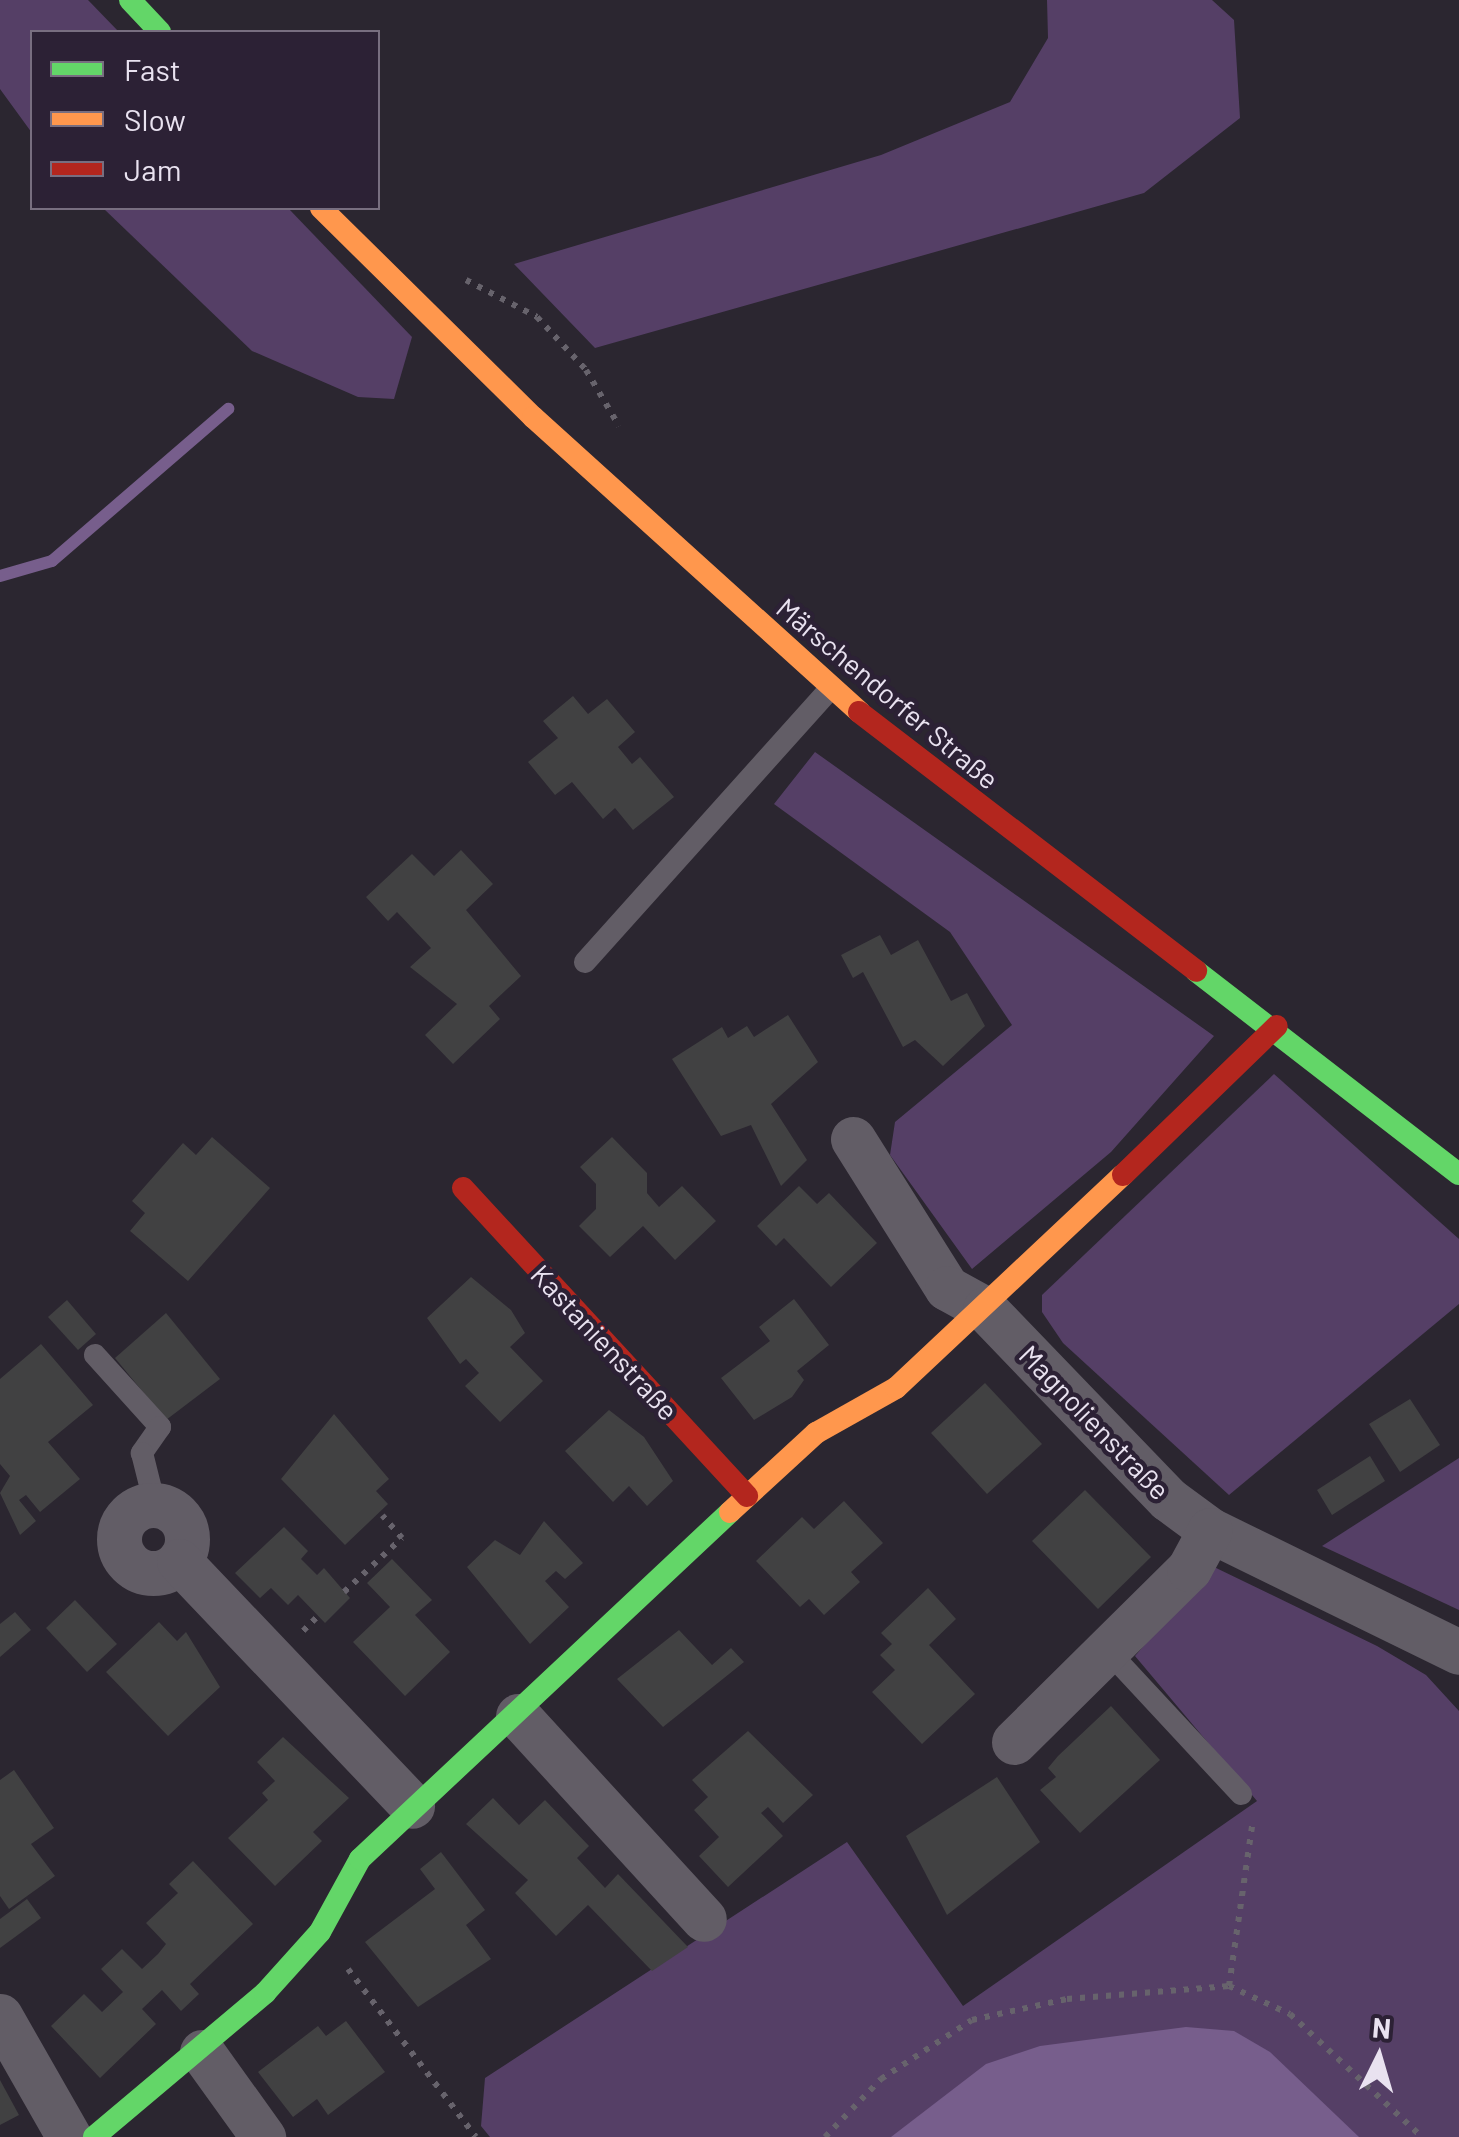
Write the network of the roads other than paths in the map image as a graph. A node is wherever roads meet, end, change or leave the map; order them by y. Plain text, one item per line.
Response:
1 (130, 0) edge
2 (158, 30) edge
3 (323, 210) edge
4 (830, 689) junction
5 (585, 962) dead end
6 (1277, 1026) junction
7 (853, 1138) dead end
8 (1459, 1174) edge
9 (463, 1188) dead end
10 (985, 1309) junction
11 (95, 1355) dead end
12 (747, 1496) junction
13 (154, 1505) joint
14 (1210, 1530) junction
15 (1109, 1652) junction
16 (1459, 1652) edge
17 (518, 1716) junction
18 (1014, 1742) dead end
19 (1241, 1794) road end
20 (412, 1806) junction
21 (704, 1919) dead end
22 (0, 2016) edge
23 (202, 2052) junction
24 (69, 2137) edge
25 (94, 2137) edge
26 (263, 2137) edge

1 - 2 street
3 - 4 street, Märschendorfer Straße
4 - 5 lane
4 - 6 street, Märschendorfer Straße
6 - 8 street, Märschendorfer Straße
6 - 10 street
7 - 10 street
9 - 12 street, Kastanienstraße
10 - 12 street
10 - 14 street, Magnolienstraße
11 - 13 lane
12 - 17 street
13 - 20 street
14 - 15 street
14 - 16 street, Magnolienstraße
15 - 18 street
15 - 19 lane
17 - 20 street
17 - 21 street
20 - 23 street
22 - 24 street
23 - 25 street
23 - 26 street

